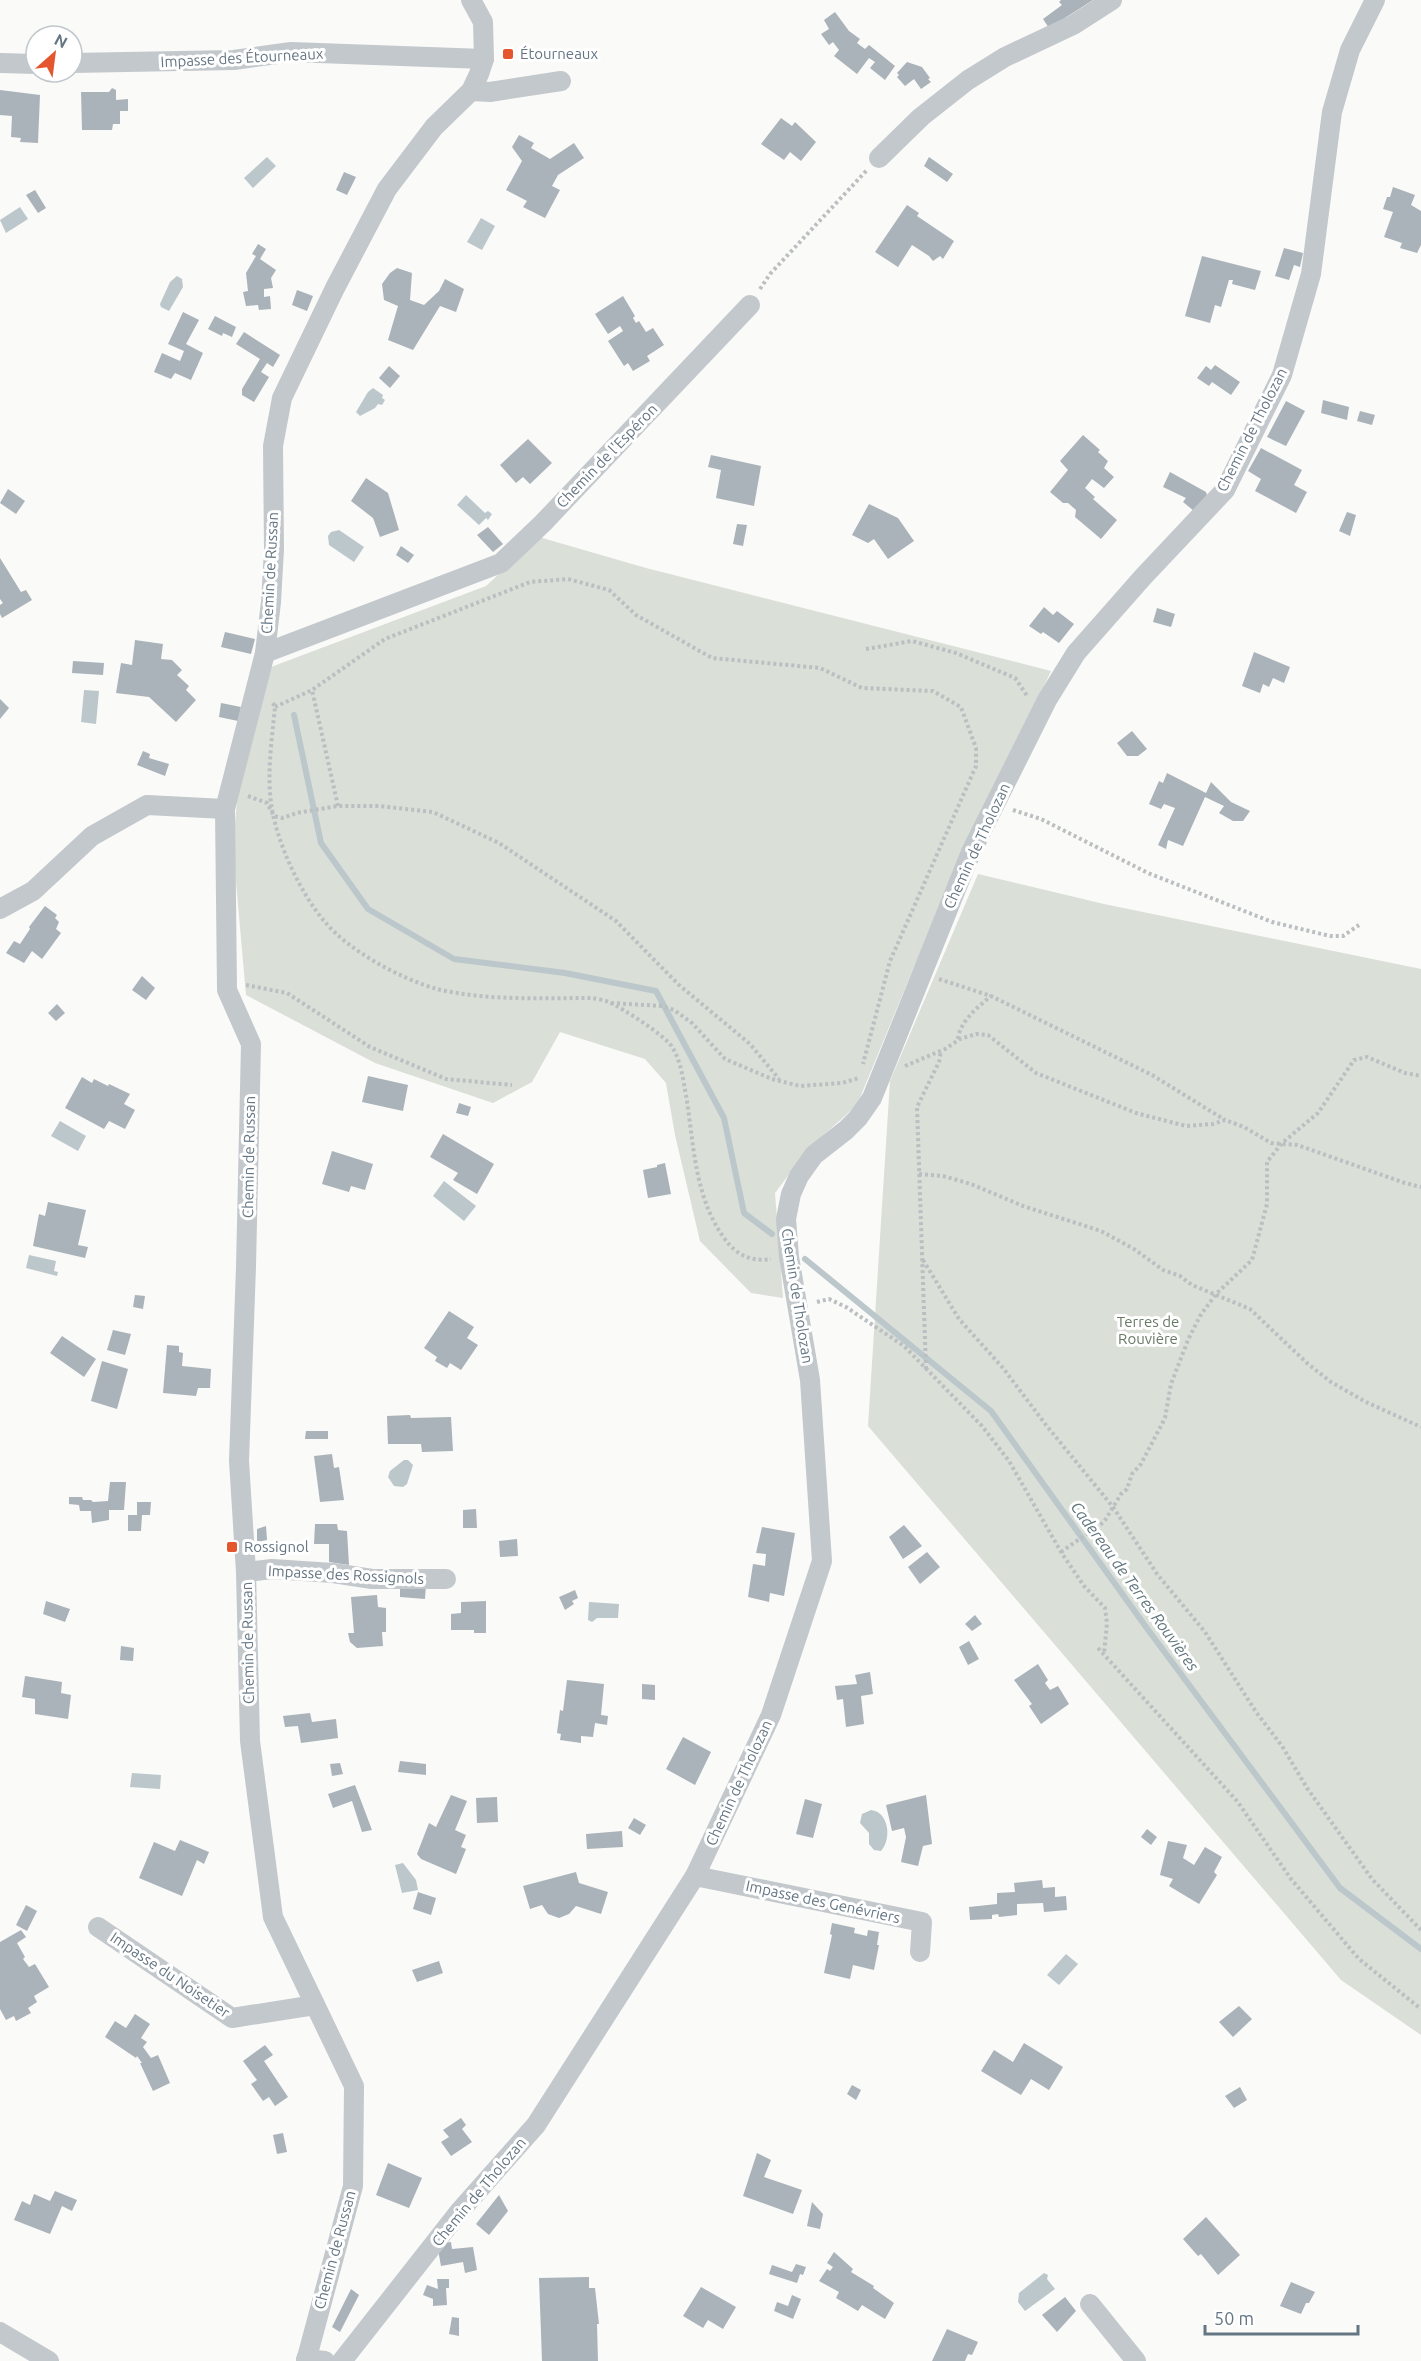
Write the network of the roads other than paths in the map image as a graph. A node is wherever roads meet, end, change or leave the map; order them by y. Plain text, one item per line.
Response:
1 (471, 0) edge
2 (1112, 0) edge
3 (1375, 0) edge
4 (484, 59) junction
5 (0, 63) edge
6 (84, 63) edge
7 (24, 64) edge
8 (561, 81) dead end
9 (471, 91) junction
10 (879, 158) road end
11 (750, 305) road end
12 (264, 653) junction
13 (227, 801) junction
14 (0, 909) edge
15 (246, 1572) junction
16 (446, 1579) dead end
17 (695, 1876) junction
18 (98, 1927) dead end
19 (920, 1952) dead end
20 (315, 2005) junction
21 (1090, 2304) dead end
22 (0, 2332) edge
23 (312, 2360) edge
24 (49, 2361) edge
25 (342, 2361) edge
26 (1136, 2361) edge

1 - 4 street, Chemin de Russan
2 - 10 street
3 - 17 street, Chemin de Tholozan
4 - 6 street, Impasse des Étourneaux
4 - 9 street, Chemin de Russan
5 - 7 street
8 - 9 street
9 - 12 street, Chemin de Russan
11 - 12 street, Chemin de l'Espéron
12 - 13 street, Chemin de Russan
13 - 14 street
13 - 15 street, Chemin de Russan
15 - 16 street, Impasse des Rossignols
15 - 20 street, Chemin de Russan
17 - 19 street, Impasse des Genévriers
17 - 25 street, Chemin de Tholozan
18 - 20 street, Impasse du Noisetier
20 - 23 street, Chemin de Russan
21 - 26 street
22 - 24 street

